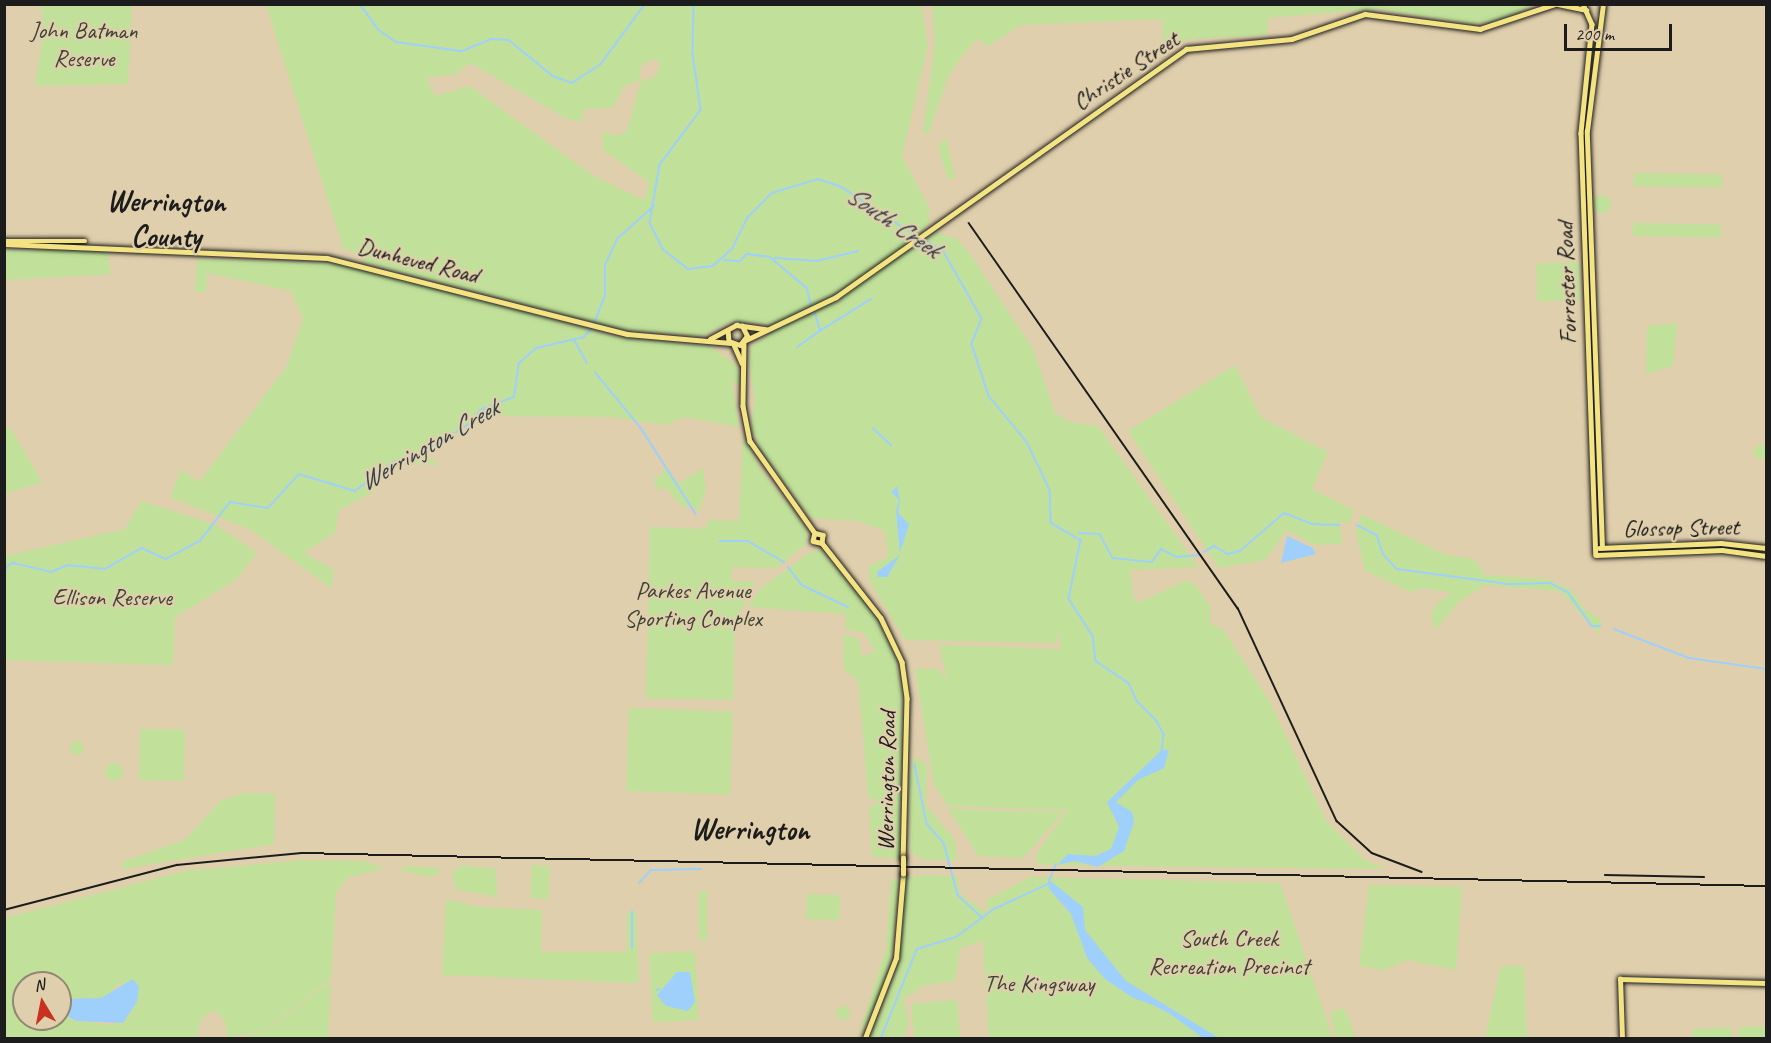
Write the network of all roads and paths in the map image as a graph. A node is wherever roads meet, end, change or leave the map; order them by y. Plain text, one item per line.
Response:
1 (1557, 4) edge
2 (1602, 7) edge
3 (1586, 8) edge
4 (43, 240) junction
5 (4, 242) edge
6 (35, 244) junction
7 (53, 244) junction
8 (114, 245) junction
9 (1592, 322) junction
10 (740, 326) junction
11 (730, 328) junction
12 (767, 329) junction
13 (710, 339) junction
14 (745, 341) junction
15 (732, 344) junction
16 (1587, 344) junction
17 (742, 363) junction
18 (1595, 376) junction
19 (1595, 548) junction
20 (1602, 548) junction
21 (1767, 548) edge
22 (1596, 555) joint
23 (1767, 556) edge
24 (1767, 983) edge
25 (865, 1038) edge
26 (1622, 1038) edge

1 - 3 main road, Christie Street
1 - 12 main road, Christie Street
2 - 3 main road, Christie Street
2 - 9 main road, Forrester Road
3 - 16 main road, Forrester Road
4 - 5 main road, Dunheved Road
4 - 6 main road
4 - 7 main road
4 - 8 main road, Dunheved Road
5 - 6 main road, Dunheved Road
6 - 7 main road, Dunheved Road
7 - 8 main road, Dunheved Road
8 - 13 main road, Dunheved Road
9 - 16 main road
9 - 18 main road, Forrester Road
10 - 11 main road, Christie Street
10 - 12 main road, Christie Street
10 - 14 main road
11 - 13 main road, Dunheved Road
11 - 15 main road
12 - 14 main road, Christie Street
13 - 15 main road, Dunheved Road
14 - 15 main road, Christie Street
14 - 17 main road
15 - 17 main road
16 - 18 main road
16 - 19 main road, Forrester Road
17 - 25 main road, Werrington Road, bridge
18 - 20 main road, Forrester Road
19 - 20 main road, Glossop Street
19 - 22 main road, Forrester Road
20 - 21 main road, Glossop Street
22 - 23 main road, Glossop Street
24 - 26 main road

